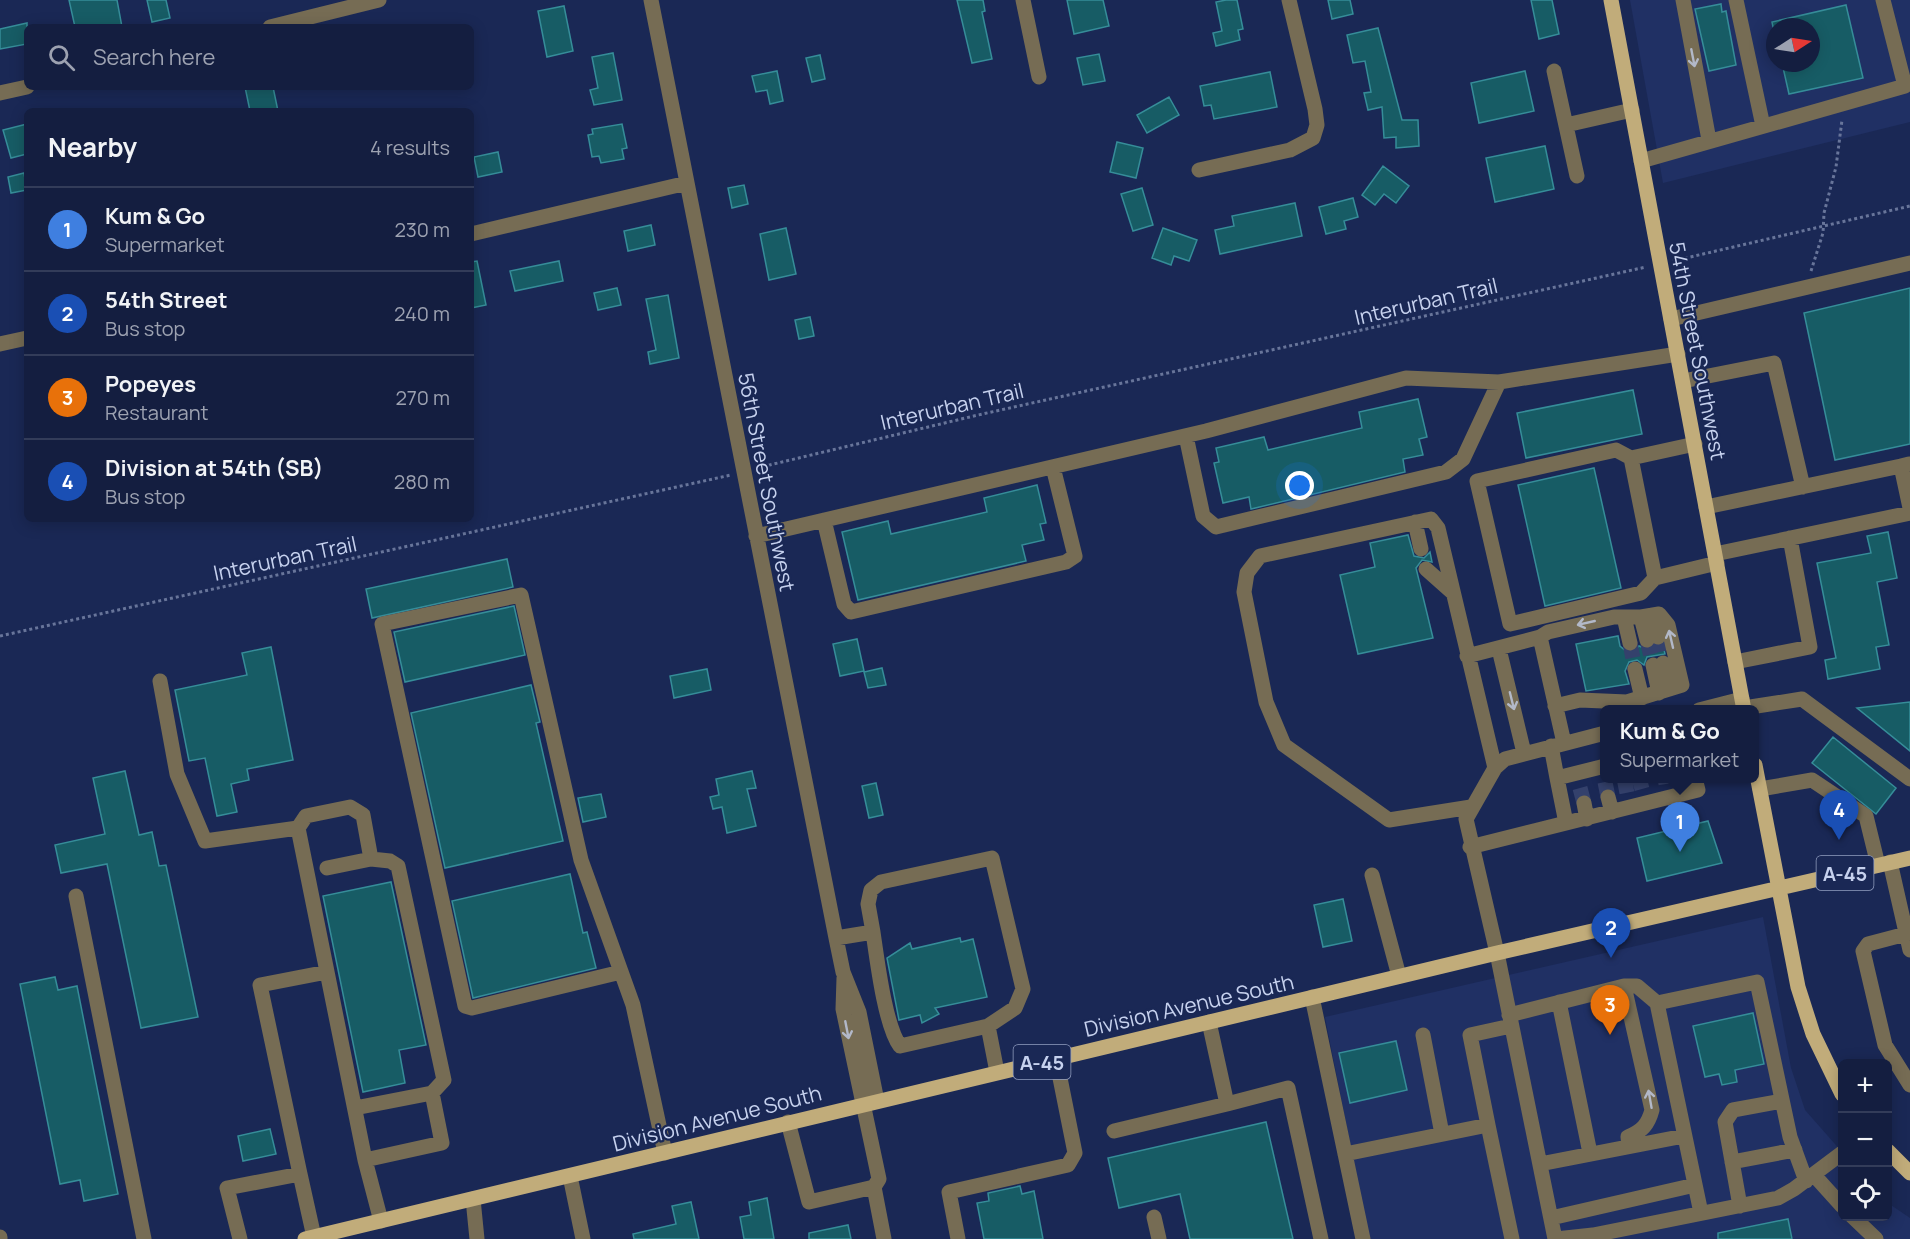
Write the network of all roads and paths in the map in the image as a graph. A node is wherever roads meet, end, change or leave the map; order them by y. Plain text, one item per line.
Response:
1 (379, 0) edge
2 (651, 0) edge
3 (1023, 0) edge
4 (1289, 0) edge
5 (1611, 0) edge
6 (1683, 0) edge
7 (1736, 0) edge
8 (1882, 0) edge
9 (282, 24) edge
10 (1554, 71) dead end
11 (1039, 77) dead end
12 (24, 88) edge
13 (0, 93) edge
14 (1844, 103) junction
15 (1632, 111) junction
16 (1566, 125) junction
17 (1763, 126) junction
18 (1709, 140) junction
19 (1641, 161) junction
20 (1199, 170) dead end
21 (1577, 176) dead end
22 (687, 183) junction
23 (1910, 206) edge
24 (1824, 225) junction
25 (474, 233) edge
26 (1910, 263) edge
27 (1659, 264) junction
28 (1802, 288) junction
29 (1671, 319) junction
30 (24, 339) edge
31 (0, 344) edge
32 (1678, 354) junction
33 (1683, 381) junction
34 (1499, 382) junction
35 (1186, 436) junction
36 (1695, 444) junction
37 (1631, 458) junction
38 (1906, 465) edge
39 (1053, 467) junction
40 (744, 472) junction
41 (1803, 487) junction
42 (1909, 500) edge
43 (1706, 507) junction
44 (1910, 513) edge
45 (824, 520) junction
46 (1415, 522) junction
47 (756, 536) junction
48 (1790, 538) junction
49 (1421, 549) dead end
50 (1716, 559) junction
51 (1426, 569) dead end
52 (1655, 578) junction
53 (1453, 592) junction
54 (1637, 616) junction
55 (0, 636) edge
56 (1540, 638) junction
57 (1643, 641) tunnel mouth
58 (1499, 649) junction
59 (1467, 656) junction
60 (1735, 662) junction
61 (160, 681) dead end
62 (1655, 694) junction
63 (1743, 705) edge
64 (1555, 706) junction
65 (1600, 734) edge
66 (1557, 745) junction
67 (1524, 753) junction
68 (1495, 768) junction
69 (1600, 775) edge
70 (1557, 778) junction
71 (1910, 779) edge
72 (1696, 783) edge
73 (1759, 783) edge
74 (1580, 788) junction
75 (1760, 789) junction
76 (1471, 807) junction
77 (1587, 819) junction
78 (1566, 823) junction
79 (298, 828) junction
80 (1470, 847) junction
81 (1910, 858) edge
82 (371, 859) junction
83 (1884, 864) junction
84 (327, 868) dead end
85 (1372, 875) dead end
86 (1780, 887) junction
87 (76, 896) dead end
88 (1906, 913) edge
89 (873, 932) junction
90 (1906, 934) junction
91 (836, 938) junction
92 (1910, 950) edge
93 (1497, 953) junction
94 (327, 972) junction
95 (621, 972) junction
96 (843, 972) junction
97 (1399, 976) junction
98 (1624, 986) junction
99 (1312, 997) junction
100 (1559, 1002) junction
101 (1657, 1003) junction
102 (1510, 1020) junction
103 (1209, 1022) junction
104 (988, 1026) junction
105 (1423, 1035) dead end
106 (1056, 1058) junction
107 (998, 1072) junction
108 (1910, 1085) edge
109 (1838, 1086) edge
110 (432, 1093) junction
111 (877, 1101) junction
112 (1782, 1101) junction
113 (1227, 1104) junction
114 (861, 1105) junction
115 (355, 1108) junction
116 (788, 1122) junction
117 (1488, 1125) junction
118 (1114, 1131) dead end
119 (1442, 1134) junction
120 (1684, 1136) junction
121 (1629, 1146) junction
122 (1795, 1150) junction
123 (665, 1153) junction
124 (1590, 1153) junction
125 (1345, 1154) junction
126 (1838, 1156) edge
127 (1892, 1156) edge
128 (365, 1160) junction
129 (1732, 1162) junction
130 (1540, 1164) junction
131 (1910, 1173) edge
132 (300, 1174) junction
133 (570, 1176) junction
134 (1810, 1178) junction
135 (1695, 1185) junction
136 (874, 1187) junction
137 (474, 1199) junction
138 (1838, 1202) edge
139 (1740, 1206) junction
140 (1701, 1213) junction
141 (1154, 1217) dead end
142 (1551, 1218) junction
143 (381, 1221) junction
144 (1857, 1221) edge
145 (309, 1238) edge
146 (144, 1239) edge
147 (240, 1239) edge
148 (477, 1239) edge
149 (583, 1239) edge
150 (884, 1239) edge
151 (958, 1239) edge
152 (1159, 1239) edge
153 (1321, 1239) edge
154 (1363, 1239) edge
155 (1512, 1239) edge
156 (1556, 1239) edge
157 (1876, 1239) edge

1 - 9 street
2 - 22 street, 56th Street Southwest
3 - 11 street
4 - 20 street
5 - 15 main road, 54th Street Southwest
6 -> 18 street
7 - 17 street
8 - 14 street
10 - 16 street
12 - 13 street
14 - 17 street
14 - 24 path
15 - 16 street
15 - 19 main road, 54th Street Southwest
16 - 21 street
17 - 18 street
18 - 19 street
19 - 27 main road, 54th Street Southwest
22 - 25 street
22 - 40 street, 56th Street Southwest
23 - 24 path, Interurban Trail
24 - 27 path, Interurban Trail
24 - 28 path
26 - 28 street
27 - 29 main road, 54th Street Southwest
27 - 40 path, Interurban Trail
28 - 29 street
29 - 32 main road, 54th Street Southwest
30 - 31 street
32 - 33 main road, 54th Street Southwest
32 - 34 street
33 - 36 main road, 54th Street Southwest
33 - 41 street
34 - 35 street
34 - 35 street
35 - 39 street
36 - 37 street
36 - 43 main road, 54th Street Southwest
37 - 52 street
37 - 52 street
38 - 41 street
38 - 42 street
39 - 45 street
39 - 45 street
40 - 47 street, 56th Street Southwest
40 - 55 path, Interurban Trail
41 - 43 street
43 - 50 main road, 54th Street Southwest
44 - 48 street
45 - 47 street
46 - 49 street
46 - 53 street
46 - 76 street
47 - 91 street, 56th Street Southwest
48 - 50 street
48 - 60 street
50 - 52 street
50 - 60 main road, 54th Street Southwest
51 - 53 street
53 - 59 street
54 -> 56 street
54 - 57 street
62 -> 54 street
56 - 58 street
56 - 64 street
58 - 59 street
58 -> 67 street
59 - 68 street
60 - 63 main road, 54th Street Southwest
61 - 79 street
62 - 62 street
62 - 64 street
63 - 71 street
64 - 66 street
65 - 66 street
66 - 67 street
66 - 70 street
67 - 68 street
68 - 76 street
69 - 74 street
70 - 74 street
70 - 78 street
72 - 77 street
73 - 75 main road
74 - 77 street
75 - 83 street
75 - 86 main road
76 - 80 street
77 - 78 street
78 - 80 street
79 - 82 street
79 - 94 street
80 - 93 street
81 - 83 main road, Division Avenue South / A-45
82 - 84 street
82 - 110 street
83 - 86 main road, Division Avenue South / A-45
83 - 88 street
85 - 97 street
86 - 93 main road, Division Avenue South / A-45
86 - 109 main road
87 - 146 street
88 - 90 street
89 - 91 street
89 - 104 street
89 - 104 street
90 - 92 street
90 - 108 street
91 - 96 street, 56th Street Southwest
93 - 97 main road, Division Avenue South / A-45
93 - 102 street
94 - 115 street
94 - 132 street
95 - 95 street
95 - 123 street
96 - 111 street, 56th Street Southwest
96 -> 114 street, 56th Street Southwest
97 - 99 main road, Division Avenue South / A-45
98 - 100 street
98 - 101 street
121 -> 98 street
99 - 103 main road, Division Avenue South / A-45
99 - 125 street
100 - 102 street
100 - 124 street
101 - 112 street
101 - 120 street
102 - 117 street
102 - 130 street
103 - 106 main road, Division Avenue South / A-45
103 - 113 street
104 - 107 street
105 - 119 street
106 - 107 main road, Division Avenue South / A-45
106 - 151 street
107 - 111 main road, Division Avenue South / A-45
110 - 115 street
110 - 128 street
111 - 114 main road, Division Avenue South / A-45
112 - 122 street
112 - 129 street
113 - 118 street
113 - 153 street
114 - 116 main road, Division Avenue South / A-45
114 - 136 street, 56th Street Southwest
115 - 128 street
116 - 123 main road, Division Avenue South / A-45
116 - 136 street
117 - 119 street
117 - 155 street
119 - 125 street
120 - 121 street
120 - 135 street
121 - 124 street
122 - 129 street
122 - 134 street
123 - 133 main road, Division Avenue South / A-45
124 - 130 street
125 - 154 street
126 - 134 street
127 - 131 main road
128 - 143 street
129 - 139 street
130 - 142 street
132 - 145 street
132 - 147 street
133 - 137 main road, Division Avenue South / A-45
133 - 149 street
134 - 138 street
134 - 139 street
135 - 140 street
135 - 142 street
136 - 150 street, 56th Street Southwest
137 - 143 main road, Division Avenue South / A-45
137 - 148 street
139 - 140 street
140 - 156 street
141 - 152 street
142 - 156 street
143 - 145 main road, Division Avenue South / A-45
144 - 157 street

